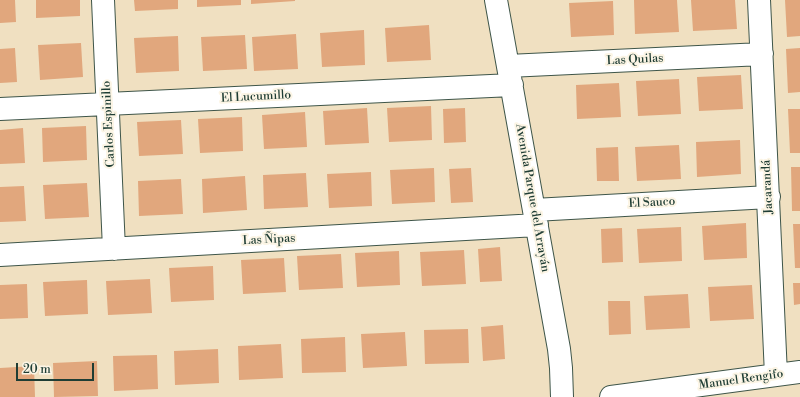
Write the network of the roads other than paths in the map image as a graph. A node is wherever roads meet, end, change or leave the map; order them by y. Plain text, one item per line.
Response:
1 (103, 0) edge
2 (496, 0) edge
3 (760, 0) edge
4 (762, 54) junction
5 (510, 75) junction
6 (108, 104) junction
7 (0, 109) edge
8 (769, 197) junction
9 (536, 217) junction
10 (114, 249) junction
11 (0, 255) edge
12 (800, 372) edge
13 (776, 375) junction
14 (562, 397) edge
15 (618, 397) edge

1 - 6 street, Carlos Espinillo
2 - 5 street, Avenida Parque del Arrayán
3 - 4 street, Jacarandá
4 - 5 street, Las Quilas
4 - 8 street, Jacarandá
5 - 6 street, El Lucumillo
5 - 9 street, Avenida Parque del Arrayán
6 - 7 street, El Lucumillo
6 - 10 street, Carlos Espinillo
8 - 9 street, El Sauco
8 - 13 street, Jacarandá
9 - 10 street, Las Ñipas
9 - 14 street, Avenida Parque del Arrayán
10 - 11 street, Las Ñipas
12 - 13 street, Manuel Rengifo
13 - 15 street, Manuel Rengifo

